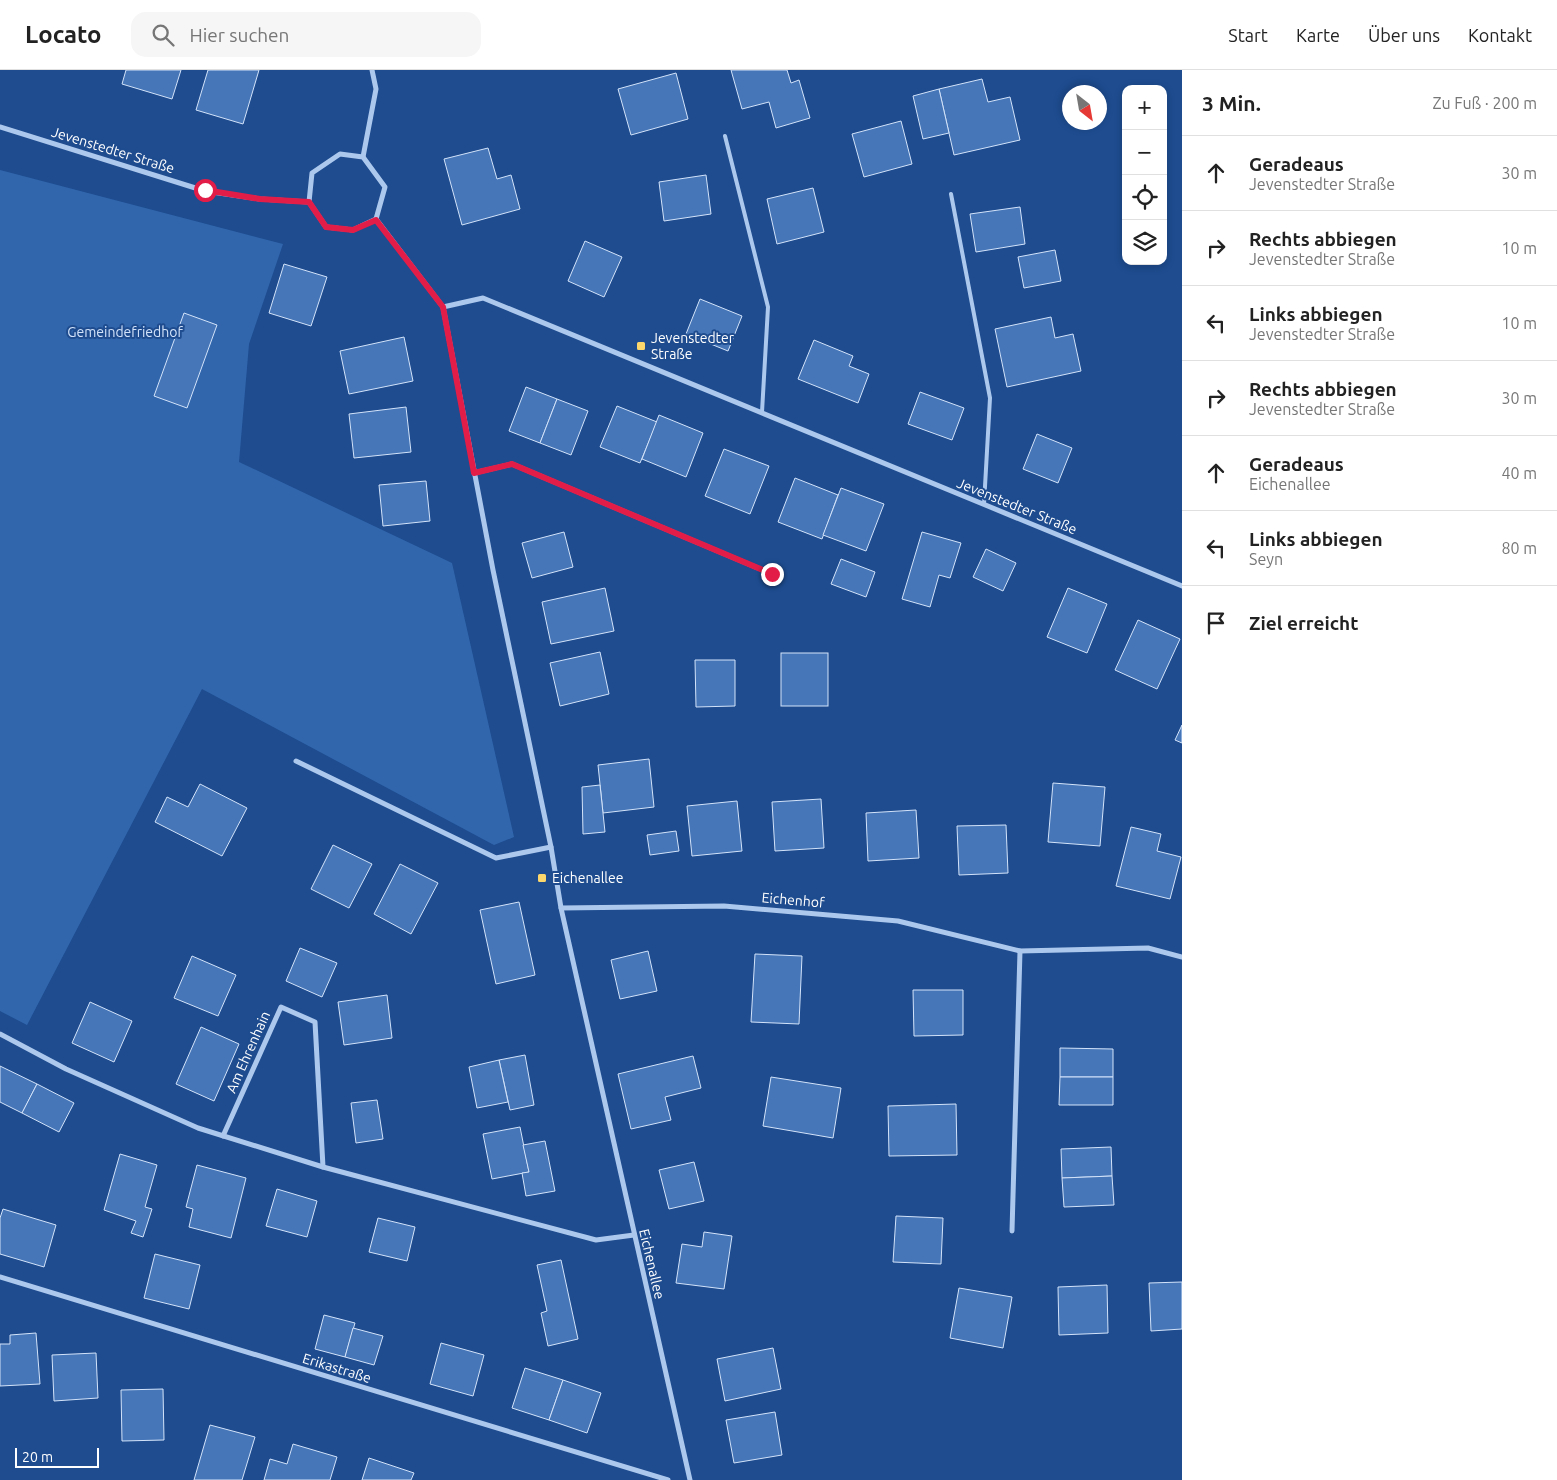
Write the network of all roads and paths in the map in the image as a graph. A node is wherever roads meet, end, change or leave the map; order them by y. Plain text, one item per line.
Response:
1 (372, 70) edge
2 (0, 127) edge
3 (725, 136) dead end
4 (362, 157) junction
5 (951, 194) dead end
6 (309, 202) junction
7 (376, 220) junction
8 (443, 307) junction
9 (762, 412) junction
10 (474, 473) junction
11 (984, 504) junction
12 (772, 574) dead end
13 (1182, 586) edge
14 (296, 760) dead end
15 (552, 847) junction
16 (561, 908) junction
17 (1020, 951) junction
18 (1182, 957) edge
19 (0, 1034) edge
20 (223, 1136) junction
21 (323, 1167) junction
22 (1012, 1231) dead end
23 (634, 1235) junction
24 (0, 1277) edge
25 (668, 1480) edge
26 (690, 1480) edge

1 - 4 street
2 - 6 street, Jevenstedter Straße
3 - 9 lane
4 - 6 street
4 - 7 street
5 - 11 lane
6 - 7 street
7 - 8 street
8 - 9 street, Jevenstedter Straße
8 - 10 street, Eichenallee
9 - 11 street, Jevenstedter Straße
10 - 12 street
10 - 15 street, Eichenallee
11 - 13 street, Jevenstedter Straße
14 - 15 street
15 - 16 street, Eichenallee
16 - 17 street, Eichenhof
16 - 23 street, Eichenallee
17 - 18 street, Eichenhof
17 - 22 street
19 - 20 street
20 - 21 street
20 - 21 street, Am Ehrenhain
21 - 23 street
23 - 26 street, Eichenallee
24 - 25 street, Erikastraße

